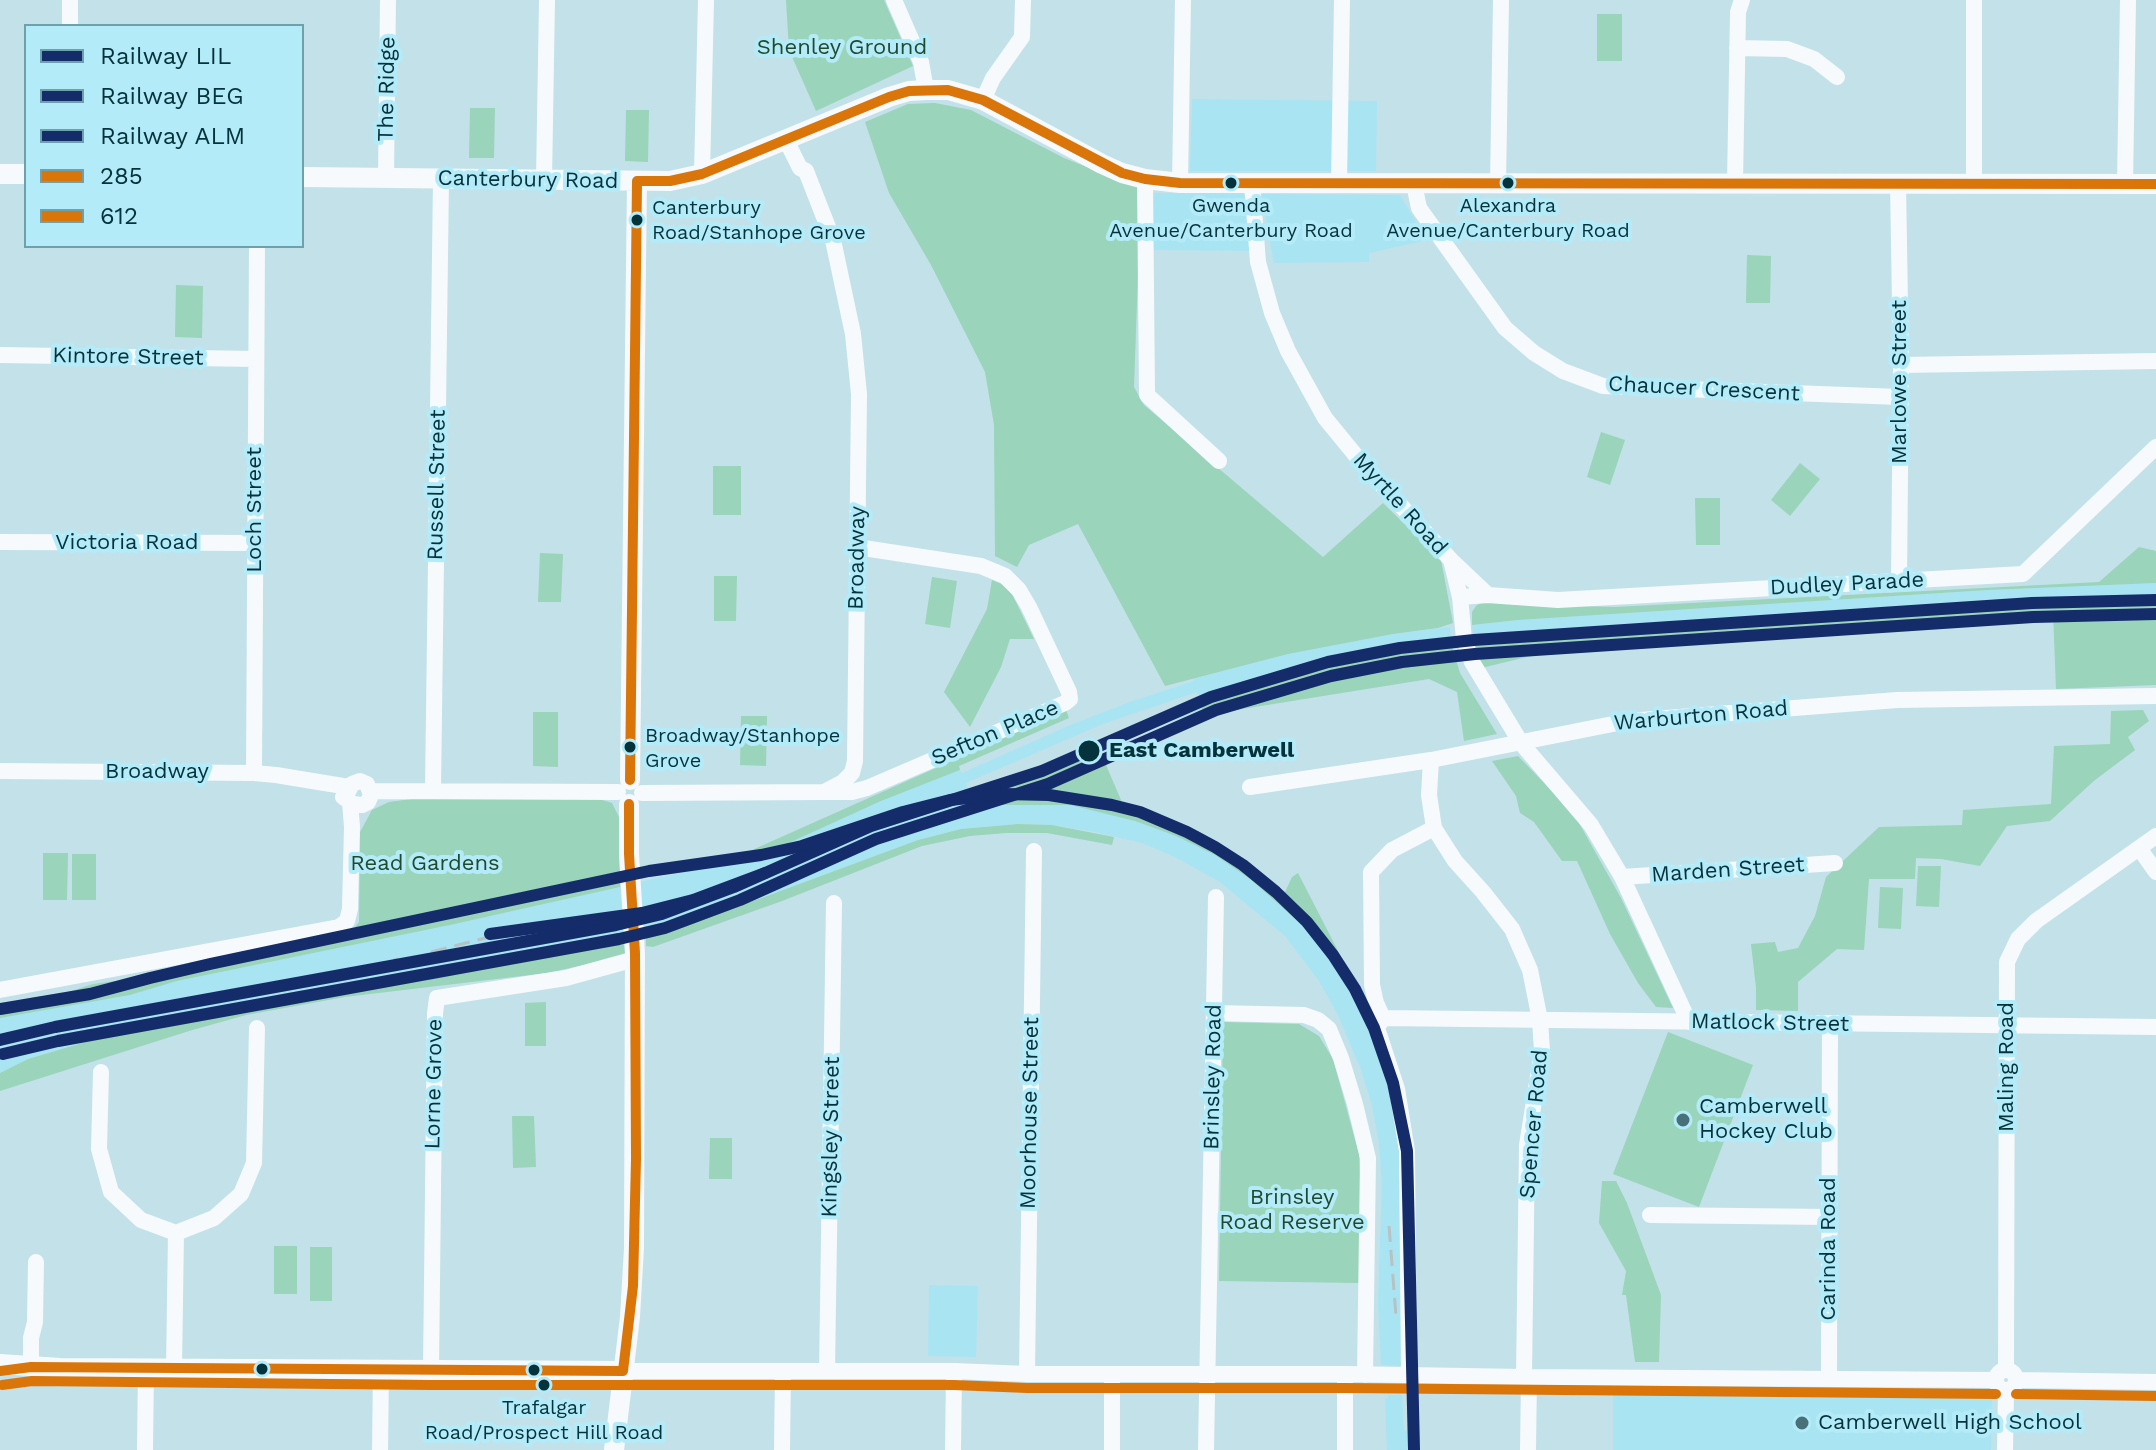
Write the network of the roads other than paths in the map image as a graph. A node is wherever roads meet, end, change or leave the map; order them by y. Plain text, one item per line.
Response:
1 (70, 0) edge
2 (388, 0) edge
3 (547, 0) edge
4 (706, 0) edge
5 (894, 0) edge
6 (1023, 0) edge
7 (1183, 0) edge
8 (1342, 0) edge
9 (1501, 0) edge
10 (1742, 0) edge
11 (1974, 0) edge
12 (2128, 0) edge
13 (70, 24) edge
14 (1737, 48) junction
15 (1837, 77) dead end
16 (926, 90) junction
17 (983, 100) junction
18 (786, 140) junction
19 (0, 174) edge
20 (24, 174) edge
21 (702, 174) junction
22 (304, 177) edge
23 (386, 178) junction
24 (441, 179) junction
25 (1145, 179) junction
26 (544, 180) junction
27 (637, 181) junction
28 (1180, 183) junction
29 (1735, 183) junction
30 (1898, 183) junction
31 (1974, 183) junction
32 (1252, 184) junction
33 (1339, 184) junction
34 (1414, 184) junction
35 (1498, 184) junction
36 (2125, 184) junction
37 (2156, 184) edge
38 (257, 248) edge
39 (0, 355) edge
40 (256, 359) junction
41 (2156, 361) edge
42 (1901, 365) junction
43 (1900, 397) junction
44 (2156, 447) edge
45 (1219, 461) dead end
46 (0, 542) edge
47 (255, 543) junction
48 (857, 547) junction
49 (1451, 560) junction
50 (1899, 582) junction
51 (1488, 595) junction
52 (1460, 597) junction
53 (2156, 696) edge
54 (1521, 743) junction
55 (1431, 760) junction
56 (0, 771) edge
57 (254, 773) junction
58 (1250, 787) dead end
59 (425, 790) junction
60 (630, 792) junction
61 (824, 792) junction
62 (359, 797) junction
63 (1434, 828) junction
64 (2156, 836) edge
65 (2139, 848) junction
66 (1034, 851) dead end
67 (1835, 863) dead end
68 (2156, 872) edge
69 (1622, 877) junction
70 (1216, 897) dead end
71 (834, 903) dead end
72 (635, 956) junction
73 (0, 990) edge
74 (1214, 1013) junction
75 (1383, 1018) junction
76 (1540, 1020) junction
77 (1689, 1022) junction
78 (1830, 1023) junction
79 (2007, 1026) junction
80 (2156, 1027) edge
81 (257, 1028) dead end
82 (101, 1072) dead end
83 (1650, 1215) dead end
84 (1829, 1217) junction
85 (176, 1233) junction
86 (39, 1262) dead end
87 (0, 1364) edge
88 (36, 1368) junction
89 (146, 1369) junction
90 (174, 1369) junction
91 (0, 1371) edge
92 (381, 1371) junction
93 (431, 1371) junction
94 (623, 1371) junction
95 (827, 1371) junction
96 (954, 1371) junction
97 (783, 1372) junction
98 (1027, 1374) junction
99 (1345, 1374) junction
100 (1112, 1375) junction
101 (1207, 1375) junction
102 (1365, 1375) junction
103 (1409, 1375) junction
104 (1526, 1377) junction
105 (1829, 1379) junction
106 (2006, 1380) junction
107 (2156, 1382) edge
108 (145, 1450) edge
109 (380, 1450) edge
110 (614, 1450) edge
111 (782, 1450) edge
112 (953, 1450) edge
113 (1112, 1450) edge
114 (1206, 1450) edge
115 (1345, 1450) edge
116 (1528, 1450) edge
117 (2005, 1450) edge

1 - 13 street
2 - 23 street, The Ridge
3 - 26 street
4 - 21 street
5 - 16 street
6 - 17 street
7 - 28 street
8 - 33 street
9 - 35 street
10 - 14 street
11 - 31 street
12 - 36 street
14 - 15 street
14 - 29 street
16 - 17 main road, Canterbury Road
16 - 18 main road, Canterbury Road
17 - 25 main road, Canterbury Road
18 - 21 main road, Canterbury Road
18 - 48 street, Broadway
19 - 20 main road
21 - 27 main road, Canterbury Road
22 - 23 main road, Canterbury Road
23 - 24 main road, Canterbury Road
24 - 26 main road, Canterbury Road
24 - 59 street, Russell Street
25 - 28 main road, Canterbury Road
25 - 45 street
26 - 27 main road, Canterbury Road
27 - 60 main road
28 - 32 main road, Canterbury Road
29 - 30 main road, Canterbury Road
29 - 35 main road, Canterbury Road
30 - 31 main road, Canterbury Road
30 - 42 street, Marlowe Street
31 - 36 main road, Canterbury Road
32 - 33 main road, Canterbury Road
32 - 49 street, Myrtle Road
33 - 34 main road, Canterbury Road
34 - 35 main road, Canterbury Road
34 - 43 street, Chaucer Crescent
36 - 37 main road, Canterbury Road
38 - 40 street, Loch Street
39 - 40 street, Kintore Street
40 - 47 street, Loch Street
41 - 42 street
42 - 43 street, Marlowe Street
43 - 50 street, Marlowe Street
44 - 50 street, Dudley Parade
46 - 47 street, Victoria Road
47 - 57 street, Loch Street
48 - 61 street, Broadway
48 - 61 street, Sefton Place
49 - 51 street
49 - 52 street, Myrtle Road
50 - 51 street, Dudley Parade
51 - 52 street, Dudley Parade
52 - 54 street, Myrtle Road
53 - 54 street, Warburton Road
54 - 55 street, Warburton Road
54 - 69 street, Myrtle Road
55 - 58 street, Warburton Road
55 - 63 street, Spencer Road
56 - 57 street, Broadway
57 - 62 street, Broadway
59 - 60 street, Broadway
59 - 62 street, Broadway
60 - 61 street, Broadway
60 - 72 main road
62 - 73 street
63 - 75 street
63 - 76 street, Spencer Road
64 - 65 street, Maling Road
65 - 68 street
65 - 79 street, Maling Road
66 - 98 street, Moorhouse Street
67 - 69 street, Marden Street
69 - 77 street, Myrtle Road
70 - 74 street, Brinsley Road
71 - 95 street, Kingsley Street
72 - 93 street, Lorne Grove
72 - 94 main road
74 - 101 street, Brinsley Road
74 - 102 street
75 - 76 street, Matlock Street
75 - 103 street
76 - 77 street, Matlock Street
76 - 104 street, Spencer Road
77 - 78 street, Matlock Street
78 - 79 street, Matlock Street
78 - 84 street, Carinda Road
79 - 80 street, Matlock Street
79 - 106 street, Maling Road
81 - 85 street
82 - 85 street
83 - 84 street
84 - 105 street, Carinda Road
85 - 90 street
86 - 88 street
87 - 88 main road
88 - 89 main road
88 - 91 main road
89 - 90 main road
89 - 108 street
90 - 92 main road
92 - 93 main road
92 - 109 street
93 - 94 main road
94 - 97 street
94 - 110 main road
95 - 96 street
95 - 97 street
96 - 98 street
96 - 112 street
97 - 111 street
98 - 100 street
99 - 101 street
99 - 102 street
99 - 115 street
100 - 101 street
100 - 113 street
101 - 114 street, Brinsley Road
102 - 103 street
103 - 104 street
104 - 105 street
104 - 116 street, Spencer Road
105 - 106 street
106 - 107 street
106 - 117 street, Maling Road

